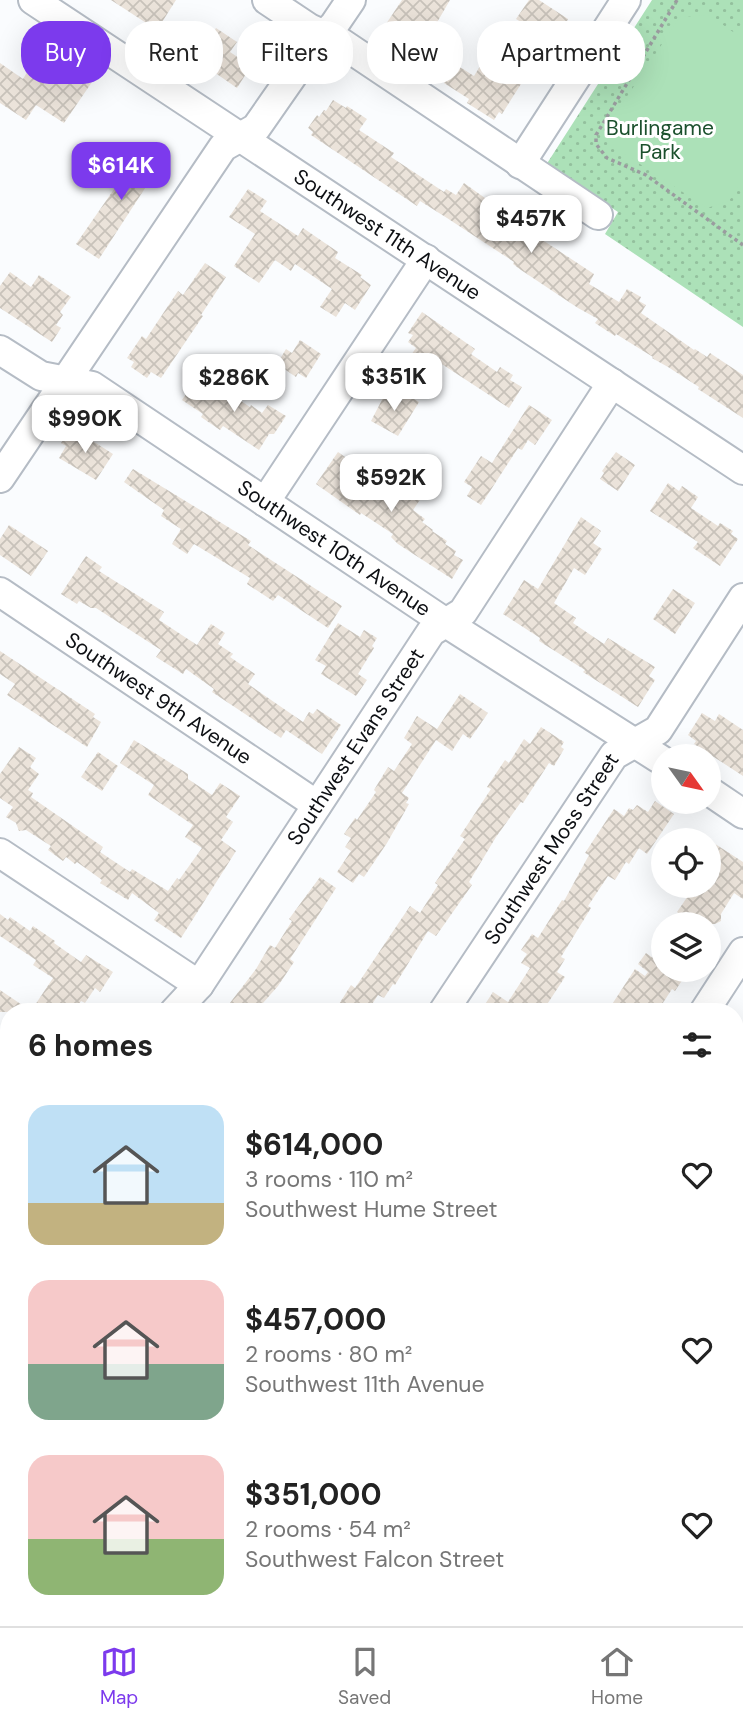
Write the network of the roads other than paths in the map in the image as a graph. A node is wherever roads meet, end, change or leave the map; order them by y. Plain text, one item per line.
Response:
1 (33, 0) edge
2 (267, 0) edge
3 (351, 0) edge
4 (626, 0) edge
5 (301, 21) edge
6 (337, 21) edge
7 (353, 51) edge
8 (287, 84) edge
9 (239, 136) junction
10 (520, 164) junction
11 (598, 215) dead end
12 (426, 259) junction
13 (0, 350) edge
14 (66, 381) junction
15 (612, 383) junction
16 (743, 470) edge
17 (0, 478) edge
18 (265, 502) junction
19 (0, 592) edge
20 (743, 598) edge
21 (446, 623) junction
22 (636, 743) junction
23 (651, 753) edge
24 (721, 799) edge
25 (317, 805) junction
26 (743, 814) edge
27 (0, 853) edge
28 (743, 952) edge
29 (199, 985) junction
30 (182, 1003) edge
31 (449, 1003) edge
32 (710, 1003) edge

1 - 9 street, Southwest 11th Avenue
2 - 5 street
3 - 6 street
4 - 10 street
7 - 10 street
8 - 9 street
9 - 12 street, Southwest 11th Avenue
9 - 14 street
10 - 11 street
12 - 15 street, Southwest 11th Avenue
12 - 18 street
13 - 14 street, Southwest 10th Avenue
14 - 17 street
14 - 18 street, Southwest 10th Avenue
15 - 16 street, Southwest 11th Avenue
15 - 21 street, Southwest Evans Street
18 - 21 street, Southwest 10th Avenue
19 - 25 street, Southwest 9th Avenue
20 - 22 street, Southwest Moss Street
21 - 22 street, Southwest 10th Avenue
21 - 25 street, Southwest Evans Street
22 - 23 street, Southwest 10th Avenue
22 - 31 street, Southwest Moss Street
24 - 26 street
25 - 29 street, Southwest Evans Street
27 - 29 street
28 - 32 street
29 - 30 street, Southwest Evans Street

